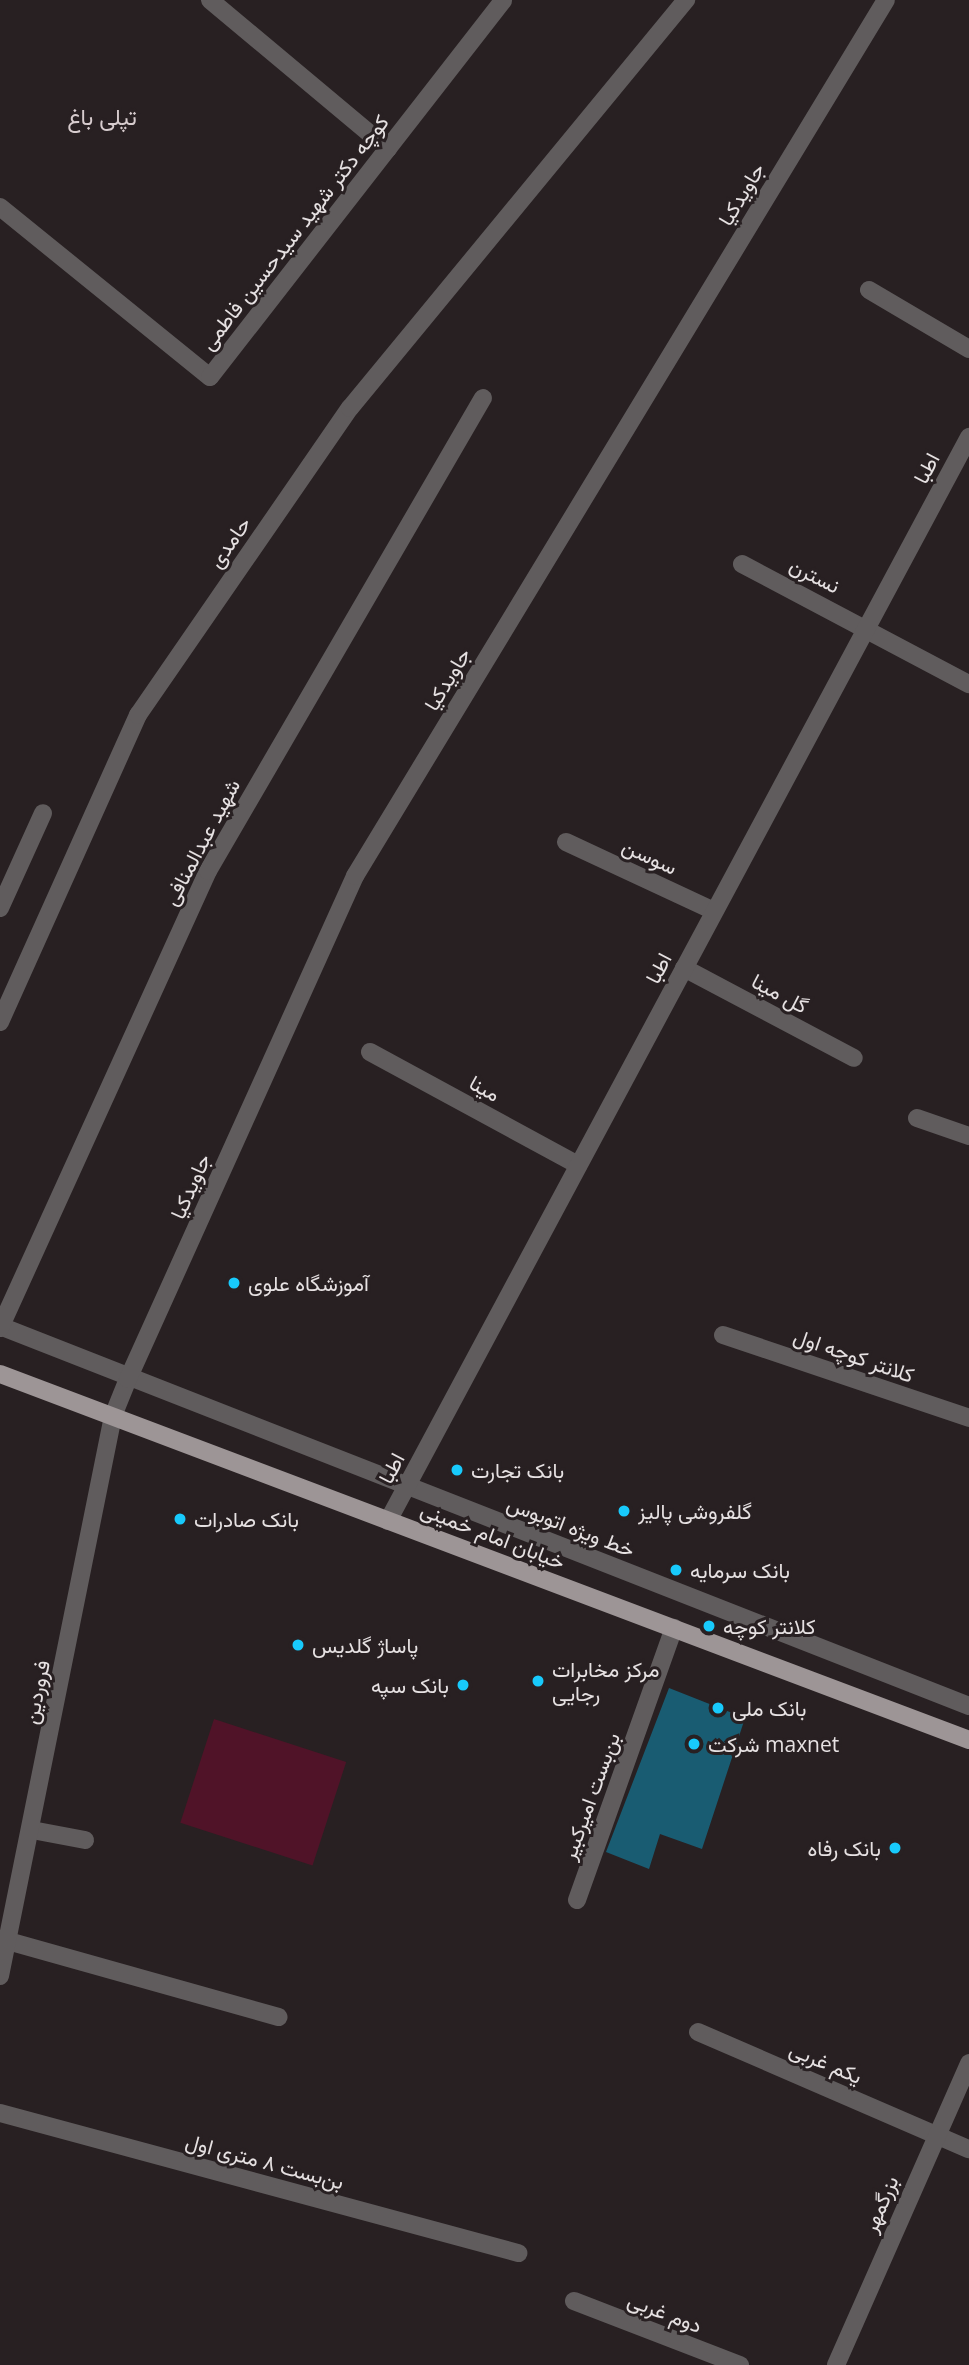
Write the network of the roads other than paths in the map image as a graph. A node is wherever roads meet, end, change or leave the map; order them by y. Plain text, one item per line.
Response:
1 (210, 0) edge
2 (503, 0) edge
3 (686, 0) edge
4 (886, 0) edge
5 (387, 149) junction
6 (0, 207) edge
7 (869, 290) dead end
8 (969, 349) edge
9 (483, 398) dead end
10 (969, 437) edge
11 (742, 564) dead end
12 (867, 627) junction
13 (969, 684) edge
14 (43, 813) dead end
15 (566, 842) dead end
16 (0, 908) edge
17 (714, 911) junction
18 (684, 968) junction
19 (0, 1022) edge
20 (370, 1052) dead end
21 (854, 1058) dead end
22 (917, 1118) dead end
23 (969, 1136) edge
24 (578, 1165) junction
25 (0, 1327) edge
26 (723, 1335) dead end
27 (0, 1374) edge
28 (128, 1379) junction
29 (113, 1416) junction
30 (969, 1418) edge
31 (406, 1486) junction
32 (388, 1521) junction
33 (674, 1628) junction
34 (969, 1706) edge
35 (969, 1740) edge
36 (32, 1830) junction
37 (85, 1840) dead end
38 (577, 1900) dead end
39 (8, 1941) junction
40 (0, 1976) edge
41 (279, 2017) dead end
42 (698, 2032) dead end
43 (969, 2063) edge
44 (0, 2113) edge
45 (935, 2134) junction
46 (969, 2149) edge
47 (518, 2253) dead end
48 (574, 2301) dead end
49 (740, 2365) edge
50 (836, 2365) edge

1 - 5 street
2 - 5 street, کوچه دکتر شهید سیدحسین فاطمی
3 - 19 street, حامدی
4 - 28 street, جاویدکیا
5 - 6 street, کوچه دکتر شهید سیدحسین فاطمی
7 - 8 street
9 - 25 street, شهید عبدالمنافی
10 - 12 street, اطبا
11 - 12 street, نسترن
12 - 13 street, نسترن
12 - 17 street, اطبا
14 - 16 street
15 - 17 street, سوسن
17 - 18 street, اطبا
18 - 21 street, گل مینا
18 - 24 street, اطبا
20 - 24 street, مینا
22 - 23 street
24 - 31 street, اطبا
25 - 28 street, خط ویژه اتوبوس
26 - 30 street, کلانتر کوچه اول
27 - 29 main road, خیابان امام خمینی
28 - 29 street, جاویدکیا
28 - 31 street, خط ویژه اتوبوس
29 - 32 main road, خیابان امام خمینی
29 - 36 street, فروردین
31 - 32 street, اطبا
31 - 34 street, خط ویژه اتوبوس
32 - 33 main road, خیابان امام خمینی
33 - 35 main road, خیابان امام خمینی
33 - 38 street, بن‌بست امیرکبیر
36 - 37 street
36 - 39 street, فروردین
39 - 40 street, فروردین
39 - 41 street
42 - 45 street, یکم غربی
43 - 45 street, بزرگمهر
44 - 47 street, بن‌بست ۸ متری اول
45 - 46 street, یکم غربی
45 - 50 street, بزرگمهر
48 - 49 street, دوم غربی

